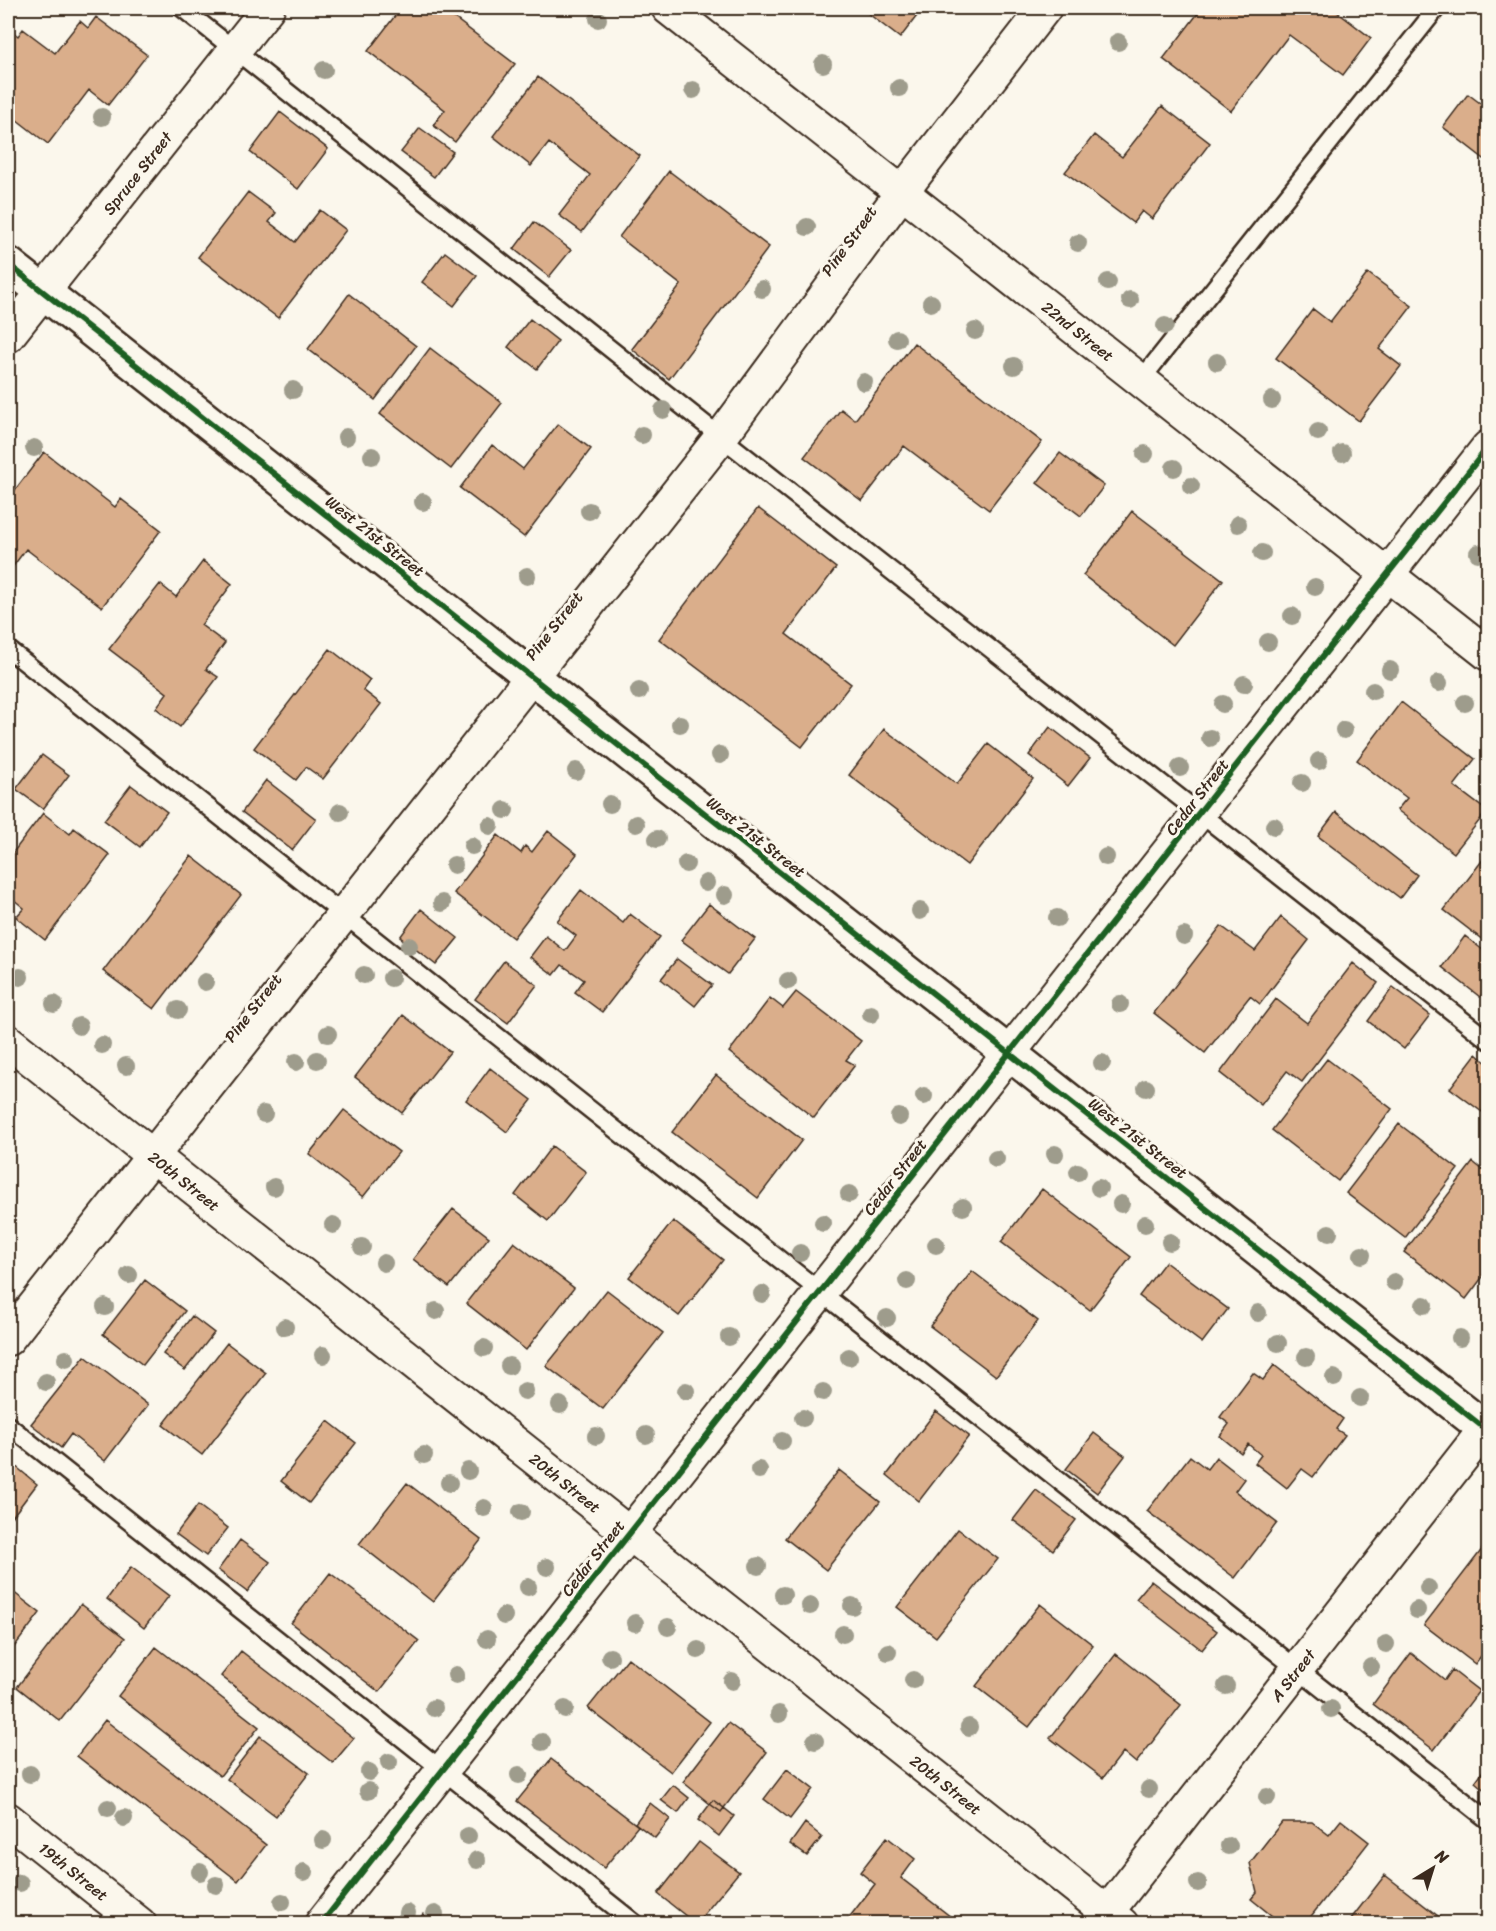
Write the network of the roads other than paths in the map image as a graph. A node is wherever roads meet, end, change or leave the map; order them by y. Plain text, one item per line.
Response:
1 (182, 8) edge
2 (268, 8) edge
3 (668, 8) edge
4 (1045, 8) edge
5 (1437, 8) edge
6 (235, 49) junction
7 (902, 192) junction
8 (8, 264) edge
9 (43, 292) junction
10 (8, 336) edge
11 (1141, 380) junction
12 (721, 437) junction
13 (1488, 447) edge
14 (1389, 576) junction
15 (8, 649) edge
16 (1488, 654) edge
17 (531, 677) junction
18 (1201, 813) junction
19 (343, 915) junction
20 (1488, 1040) edge
21 (8, 1041) edge
22 (1010, 1054) junction
23 (153, 1156) junction
24 (822, 1291) junction
25 (8, 1339) edge
26 (8, 1425) edge
27 (1487, 1428) edge
28 (631, 1532) junction
29 (1298, 1669) junction
30 (442, 1771) junction
31 (8, 1819) edge
32 (1488, 1820) edge
33 (1109, 1920) edge
34 (140, 1923) edge
35 (321, 1923) edge
36 (636, 1923) edge

1 - 6 lane
2 - 6 street, Spruce Street
3 - 7 street, 22nd Street
4 - 7 street, Pine Street
5 - 11 lane
6 - 9 street, Spruce Street
6 - 12 lane
7 - 11 street, 22nd Street
7 - 12 street, Pine Street
8 - 9 street, West 21st Street
9 - 10 street, Spruce Street
9 - 17 street, West 21st Street
11 - 14 street, 22nd Street
12 - 17 street, Pine Street
12 - 18 lane
13 - 14 street, Cedar Street
14 - 16 street, 22nd Street
14 - 18 street, Cedar Street
15 - 19 lane
17 - 19 street, Pine Street
17 - 22 street, West 21st Street
18 - 20 lane
18 - 22 street, Cedar Street
19 - 23 street, Pine Street
19 - 24 lane
21 - 23 street, 20th Street
22 - 24 street, Cedar Street
22 - 27 street, West 21st Street
23 - 25 street, Pine Street
23 - 28 street, 20th Street
24 - 28 street, Cedar Street
24 - 29 lane
26 - 30 lane
27 - 29 street, A Street
28 - 30 street, Cedar Street
28 - 33 street, 20th Street
29 - 32 lane
29 - 33 street, A Street
30 - 35 street, Cedar Street
30 - 36 lane
31 - 34 street, 19th Street

